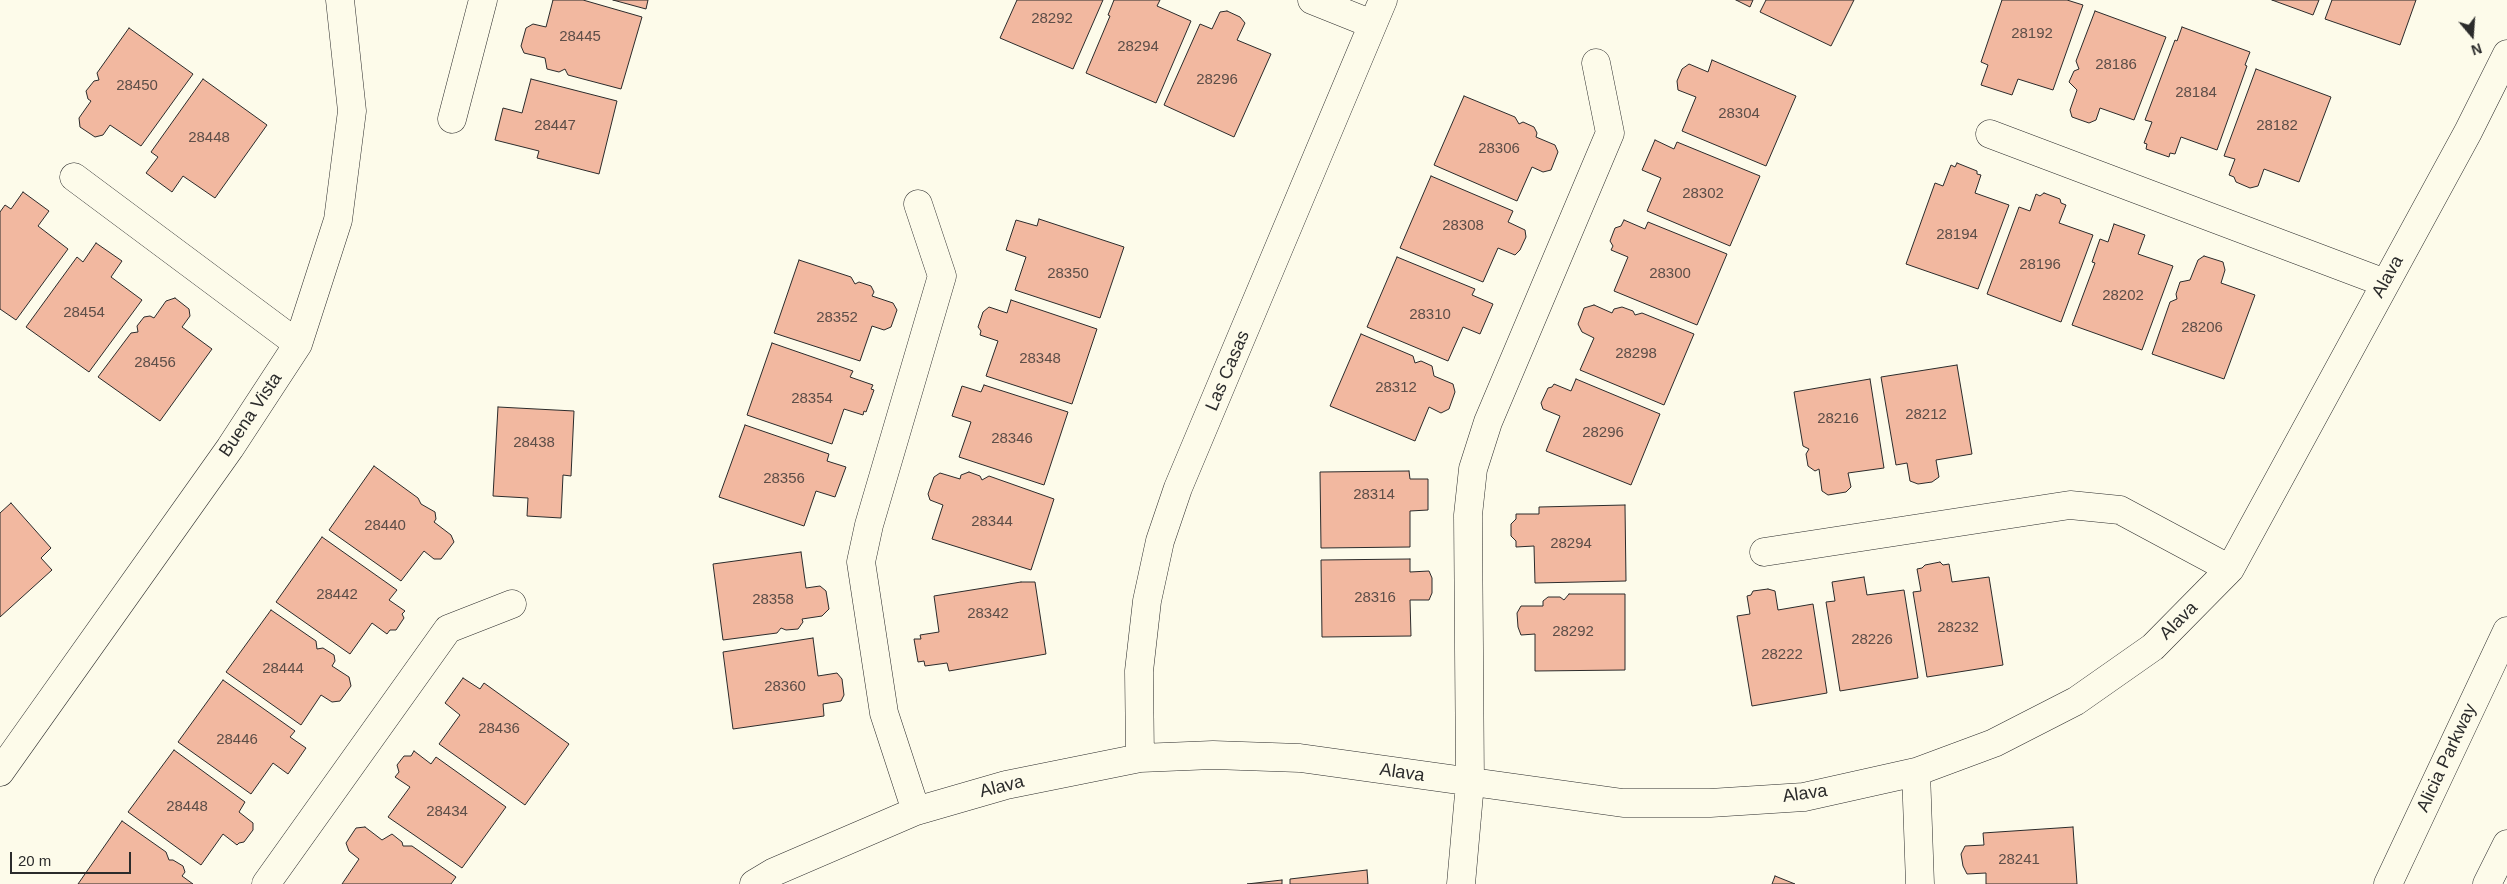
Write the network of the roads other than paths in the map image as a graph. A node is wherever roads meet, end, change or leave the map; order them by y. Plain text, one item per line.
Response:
1 (340, 0) edge
2 (483, 0) edge
3 (1312, 0) edge
4 (1383, 0) edge
5 (1372, 24) junction
6 (2507, 54) edge
7 (1596, 63) dead end
8 (452, 118) dead end
9 (1990, 134) dead end
10 (74, 177) dead end
11 (918, 204) dead end
12 (2385, 283) junction
13 (298, 344) junction
14 (1764, 552) dead end
15 (2230, 569) junction
16 (512, 604) dead end
17 (2507, 631) edge
18 (4, 758) edge
19 (1140, 758) junction
20 (1916, 772) junction
21 (1470, 783) junction
22 (916, 811) junction
23 (2507, 844) edge
24 (266, 884) edge
25 (754, 884) edge
26 (1460, 884) edge
27 (1920, 884) edge
28 (2388, 884) edge
29 (2487, 884) edge

1 - 13 street, Buena Vista
2 - 8 street
3 - 5 street
4 - 5 street, Las Casas
5 - 19 street, Las Casas
6 - 12 street, Alava
7 - 21 street
9 - 12 street
10 - 13 street
11 - 22 street
12 - 15 street, Alava
13 - 18 street, Buena Vista
14 - 15 street
15 - 20 street, Alava
16 - 24 street
17 - 28 street, Alicia Parkway
19 - 21 street, Alava
19 - 22 street, Alava
20 - 21 street, Alava
20 - 27 street
21 - 26 street
22 - 25 street, Alava
23 - 29 street

